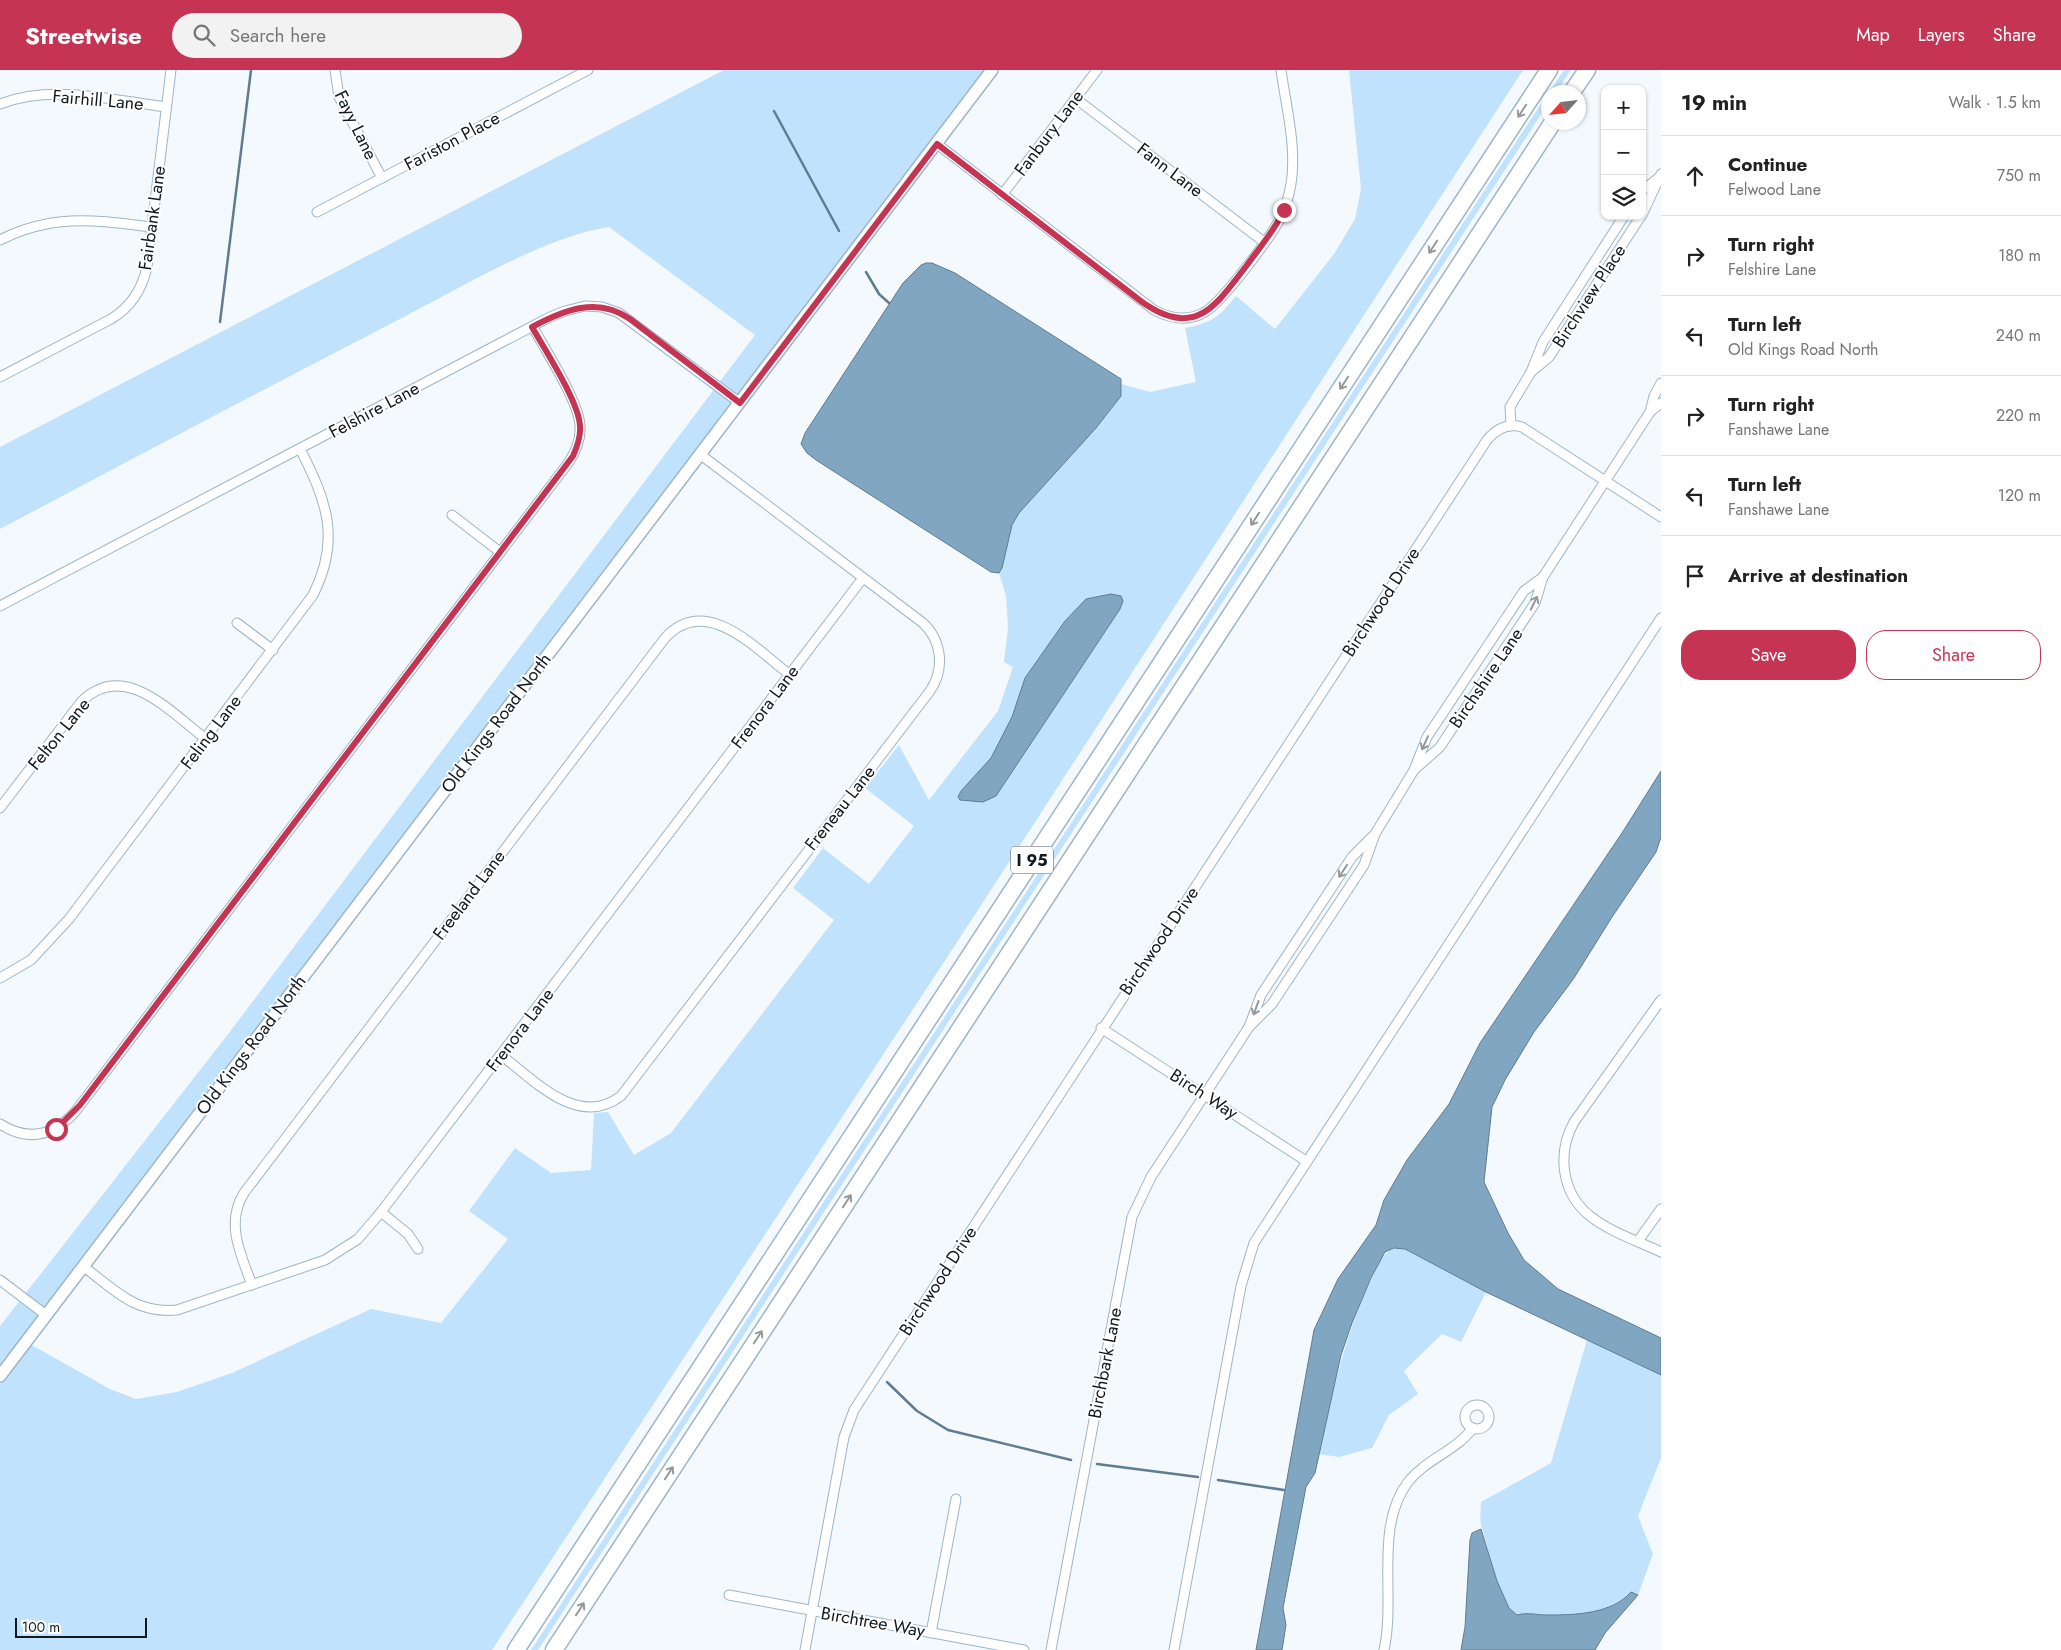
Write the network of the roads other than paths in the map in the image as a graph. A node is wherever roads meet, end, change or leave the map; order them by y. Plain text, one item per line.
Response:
1 (171, 70) edge
2 (335, 70) edge
3 (588, 70) edge
4 (992, 70) edge
5 (1097, 70) edge
6 (1281, 70) edge
7 (1548, 70) edge
8 (1587, 70) edge
9 (1577, 85) edge
10 (1075, 98) junction
11 (0, 104) edge
12 (166, 107) junction
13 (1548, 130) edge
14 (937, 144) junction
15 (1659, 177) edge
16 (382, 178) junction
17 (1646, 188) edge
18 (1002, 195) junction
19 (1646, 208) edge
20 (317, 212) dead end
21 (1621, 220) edge
22 (1639, 220) edge
23 (151, 227) junction
24 (0, 240) edge
25 (1264, 242) junction
26 (532, 327) junction
27 (1531, 372) junction
28 (0, 377) edge
29 (1661, 383) edge
30 (740, 403) junction
31 (1661, 403) edge
32 (1650, 412) junction
33 (1511, 425) junction
34 (300, 449) junction
35 (700, 455) junction
36 (1606, 481) junction
37 (452, 515) dead end
38 (1661, 517) edge
39 (500, 552) junction
40 (1543, 577) junction
41 (863, 578) junction
42 (0, 606) edge
43 (1661, 618) edge
44 (237, 623) dead end
45 (272, 650) junction
46 (790, 675) junction
47 (206, 739) junction
48 (1414, 770) junction
49 (0, 808) edge
50 (1375, 834) junction
51 (0, 978) edge
52 (1661, 1000) edge
53 (1249, 1027) junction
54 (1102, 1028) junction
55 (501, 1055) junction
56 (1206, 1094) junction
57 (0, 1124) edge
58 (1306, 1161) junction
59 (1661, 1208) edge
60 (381, 1212) junction
61 (1638, 1241) junction
62 (418, 1249) dead end
63 (1661, 1252) edge
64 (84, 1267) junction
65 (0, 1280) edge
66 (252, 1285) junction
67 (46, 1314) junction
68 (0, 1376) edge
69 (1472, 1428) dead end
70 (956, 1499) dead end
71 (729, 1595) dead end
72 (812, 1611) junction
73 (931, 1633) junction
74 (516, 1650) edge
75 (554, 1650) edge
76 (805, 1650) edge
77 (1024, 1650) edge
78 (1052, 1650) edge
79 (1174, 1650) edge
80 (1384, 1650) edge

1 - 12 street, Fairbank Lane
2 - 16 street, Fayy Lane
3 - 16 street, Fariston Place
4 - 14 street, Old Kings Road North
5 - 10 street, Fanbury Lane
6 - 25 street
7 -> 74 highway, I 95
8 - 9 highway
10 - 18 street, Fanbury Lane
10 - 25 street, Fann Lane
11 - 12 street, Fairhill Lane
12 - 23 street, Fairbank Lane
75 -> 13 highway, I 95
14 - 18 street
14 - 30 street, Old Kings Road North
15 - 17 street, Birchview Place
15 - 19 street, Birchview Place
16 - 20 street, Fariston Place
18 - 25 street
21 - 27 street, Birchview Place
22 - 27 street, Birchview Place
23 - 24 street
23 - 28 street, Fairbank Lane
26 - 30 street, Felshire Lane
26 - 34 street, Felshire Lane
26 - 39 street
27 - 33 street, Birchview Place
29 - 32 street
30 - 35 street, Old Kings Road North
31 - 32 street
32 - 36 street, Birchshire Lane
33 - 36 street
33 - 54 street, Birchwood Drive
34 - 42 street, Felshire Lane
34 - 45 street, Feling Lane
35 - 41 street, Freneau Lane
35 - 64 street, Old Kings Road North
36 - 38 street
36 - 40 street, Birchshire Lane
37 - 39 street
39 - 57 street
40 -> 48 street, Birchshire Lane
48 -> 40 street, Birchshire Lane
41 - 46 street, Frenora Lane
41 - 55 street, Freneau Lane
43 - 58 street
44 - 45 street
45 - 47 street, Feling Lane
46 - 55 street, Frenora Lane
46 - 66 street, Freeland Lane
47 - 49 street, Felton Lane
47 - 51 street, Feling Lane
48 - 50 street, Birchshire Lane
50 -> 53 street, Birchshire Lane
50 - 53 street, Birchshire Lane
52 - 61 street
53 - 56 street, Birchshire Lane
54 - 56 street, Birch Way
54 - 72 street, Birchwood Drive
55 - 60 street, Frenora Lane
56 - 58 street, Birch Way
56 - 78 street, Birchbark Lane
58 - 79 street
59 - 61 street
60 - 62 street
60 - 66 street, Frenora Lane
61 - 63 street
64 - 66 street, Frenora Lane
64 - 67 street, Old Kings Road North
65 - 67 street
67 - 68 street, Old Kings Road North
69 - 80 street
70 - 73 street
71 - 72 street, Birchtree Way
72 - 73 street, Birchtree Way
72 - 76 street, Birchwood Drive
73 - 77 street, Birchtree Way

